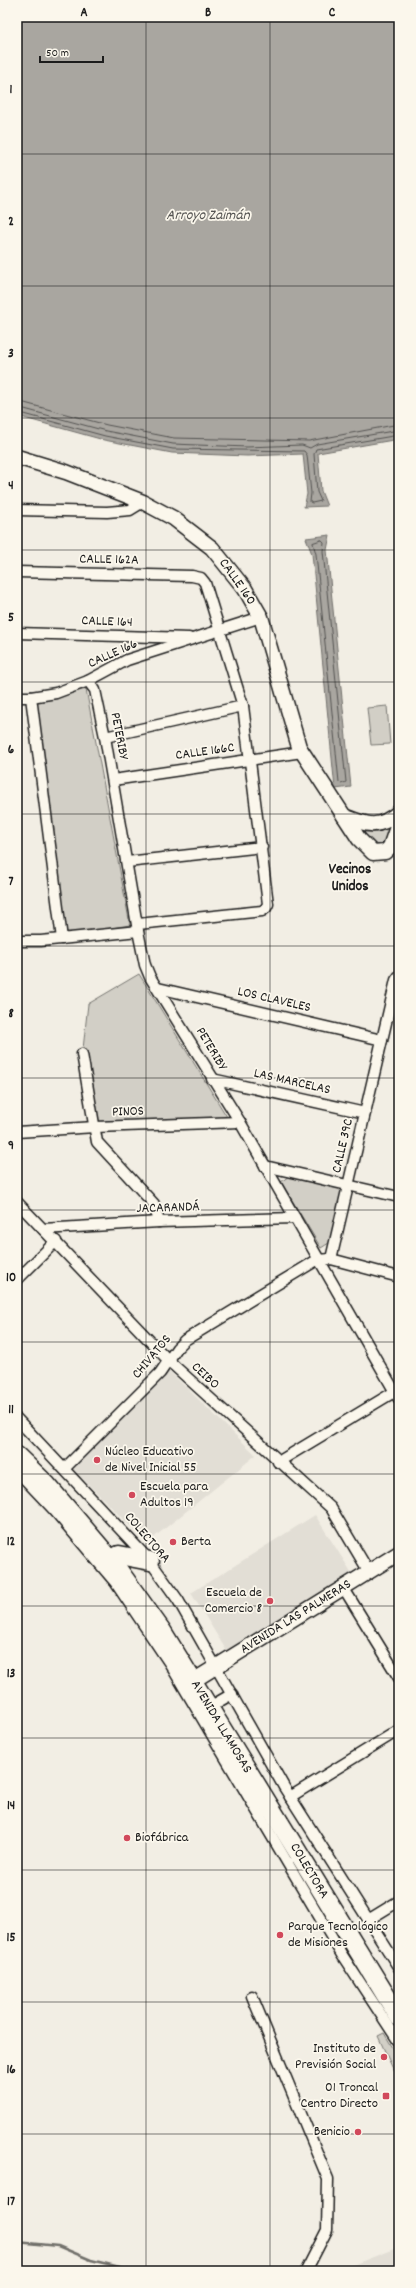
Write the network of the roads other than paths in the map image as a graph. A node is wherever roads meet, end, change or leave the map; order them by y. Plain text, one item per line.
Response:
1 (17, 457) edge
2 (143, 502) junction
3 (17, 510) edge
4 (17, 572) edge
5 (261, 617) junction
6 (220, 631) junction
7 (17, 633) edge
8 (197, 638) junction
9 (88, 681) junction
10 (17, 697) edge
11 (31, 697) junction
12 (243, 706) junction
13 (105, 737) junction
14 (302, 752) junction
15 (250, 760) junction
16 (113, 780) junction
17 (399, 812) edge
18 (344, 816) junction
19 (399, 821) edge
20 (262, 847) junction
21 (127, 862) junction
22 (138, 927) junction
23 (62, 939) junction
24 (17, 941) edge
25 (397, 978) edge
26 (158, 988) junction
27 (382, 1040) junction
28 (82, 1054) dead end
29 (212, 1079) junction
30 (365, 1113) junction
31 (240, 1122) junction
32 (95, 1127) junction
33 (17, 1132) edge
34 (265, 1166) junction
35 (349, 1185) junction
36 (399, 1196) edge
37 (17, 1202) edge
38 (295, 1218) junction
39 (159, 1222) junction
40 (43, 1229) junction
41 (56, 1241) junction
42 (317, 1260) junction
43 (331, 1260) junction
44 (399, 1277) edge
45 (17, 1280) edge
46 (169, 1361) junction
47 (397, 1393) edge
48 (17, 1419) edge
49 (17, 1442) edge
50 (17, 1456) edge
51 (278, 1462) junction
52 (65, 1468) junction
53 (17, 1471) edge
54 (399, 1553) edge
55 (119, 1556) junction
56 (150, 1561) junction
57 (369, 1572) junction
58 (343, 1587) junction
59 (171, 1644) junction
60 (170, 1664) junction
61 (199, 1677) junction
62 (399, 1678) edge
63 (215, 1703) junction
64 (399, 1730) edge
65 (290, 1797) junction
66 (399, 1901) edge
67 (368, 1920) junction
68 (399, 1968) edge
69 (399, 1994) edge
70 (252, 1996) dead end
71 (399, 2017) edge
72 (399, 2042) edge
73 (306, 2271) edge

1 - 2 main road, CALLE 160
2 - 3 street
2 - 5 main road, CALLE 160
4 - 6 street, CALLE 162A
5 - 6 street, CALLE 166
5 - 14 main road, CALLE 160
6 - 8 street, CALLE 166
6 - 12 street
7 - 8 street, CALLE 164
8 - 9 street, CALLE 166
9 - 11 street, CALLE 166
9 - 13 street, PETERIBY
10 - 11 street, CALLE 166
11 - 23 street
12 - 13 street
12 - 15 street
13 - 16 street, PETERIBY
14 - 15 street, CALLE 166C
14 - 18 main road, CALLE 160
15 - 16 street, CALLE 166C
15 - 20 street
16 - 21 street, PETERIBY
17 - 18 main road
18 - 19 main road, CALLE 160
20 - 21 street
20 - 22 street
21 - 22 street, PETERIBY
22 - 23 street
22 - 26 street, PETERIBY
23 - 24 street
25 - 27 street, CALLE 39C
26 - 27 street, LOS CLAVELES
26 - 29 street, PETERIBY
27 - 30 street, CALLE 39C
28 - 32 street
29 - 30 street, LAS MARCELAS
29 - 31 street, PETERIBY
30 - 35 street, CALLE 39C
31 - 32 street, PINOS
31 - 34 street, PETERIBY
32 - 33 street, PINOS
32 - 39 street
34 - 35 street
34 - 38 street, PETERIBY
35 - 36 street
35 - 43 street, CALLE 39C
37 - 40 street, CEIBO
38 - 39 street, JACARANDÁ
38 - 42 street, PETERIBY
39 - 40 street, JACARANDÁ
40 - 41 street, CEIBO
41 - 45 street
41 - 46 street, CEIBO
42 - 43 street
42 - 46 street, CHIVATOS
42 - 47 street, PETERIBY
43 - 44 street
46 - 51 street, CEIBO
46 - 52 street, CHIVATOS
47 - 51 street
48 - 52 street, COLECTORA
49 - 55 highway, AVENIDA LLAMOSAS
50 - 59 highway, AVENIDA LLAMOSAS
51 - 57 street, CEIBO
52 - 56 street, COLECTORA
53 - 60 street, COLECTORA
54 - 57 main road, AVENIDA LAS PALMERAS
55 - 56 highway
55 - 61 highway, AVENIDA LLAMOSAS
56 - 61 street, COLECTORA
57 - 58 main road, AVENIDA LAS PALMERAS
58 - 61 main road, AVENIDA LAS PALMERAS
58 - 62 street
59 - 60 street
59 - 61 highway, AVENIDA LLAMOSAS
60 - 61 street, COLECTORA
61 - 63 highway, AVENIDA LLAMOSAS
61 - 63 street, COLECTORA
63 - 65 street, COLECTORA
63 - 69 highway, AVENIDA LLAMOSAS
63 - 71 highway, AVENIDA LLAMOSAS
63 - 72 street, COLECTORA
64 - 65 street
65 - 67 street, COLECTORA
66 - 67 street
67 - 68 street, COLECTORA
70 - 73 street

